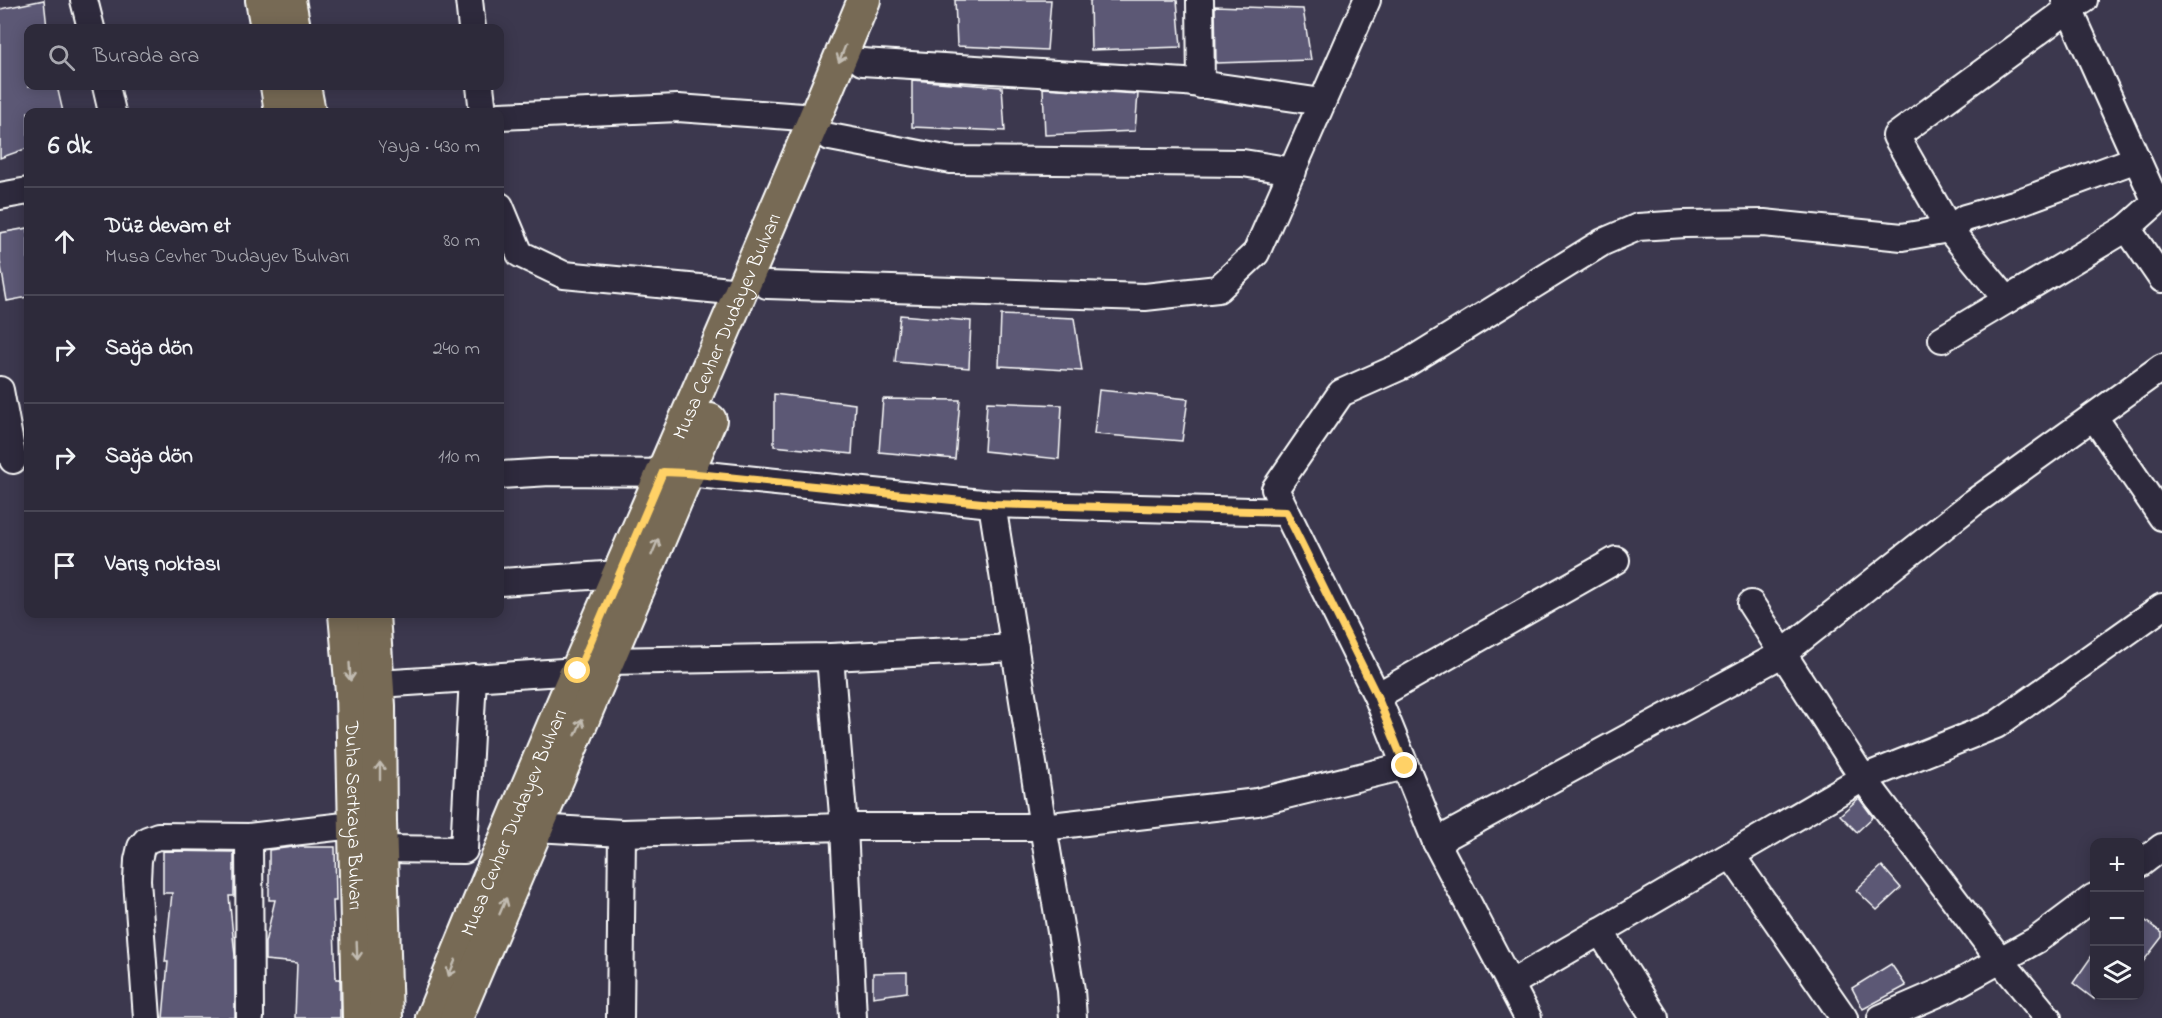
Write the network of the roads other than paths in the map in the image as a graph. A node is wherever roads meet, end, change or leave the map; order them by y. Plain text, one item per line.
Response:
1 (84, 0) edge
2 (262, 0) edge
3 (290, 0) edge
4 (469, 0) edge
5 (864, 0) edge
6 (888, 0) edge
7 (1200, 0) edge
8 (1367, 0) edge
9 (2072, 3) edge
10 (90, 24) edge
11 (266, 24) edge
12 (293, 24) edge
13 (472, 24) edge
14 (862, 62) junction
15 (1201, 85) junction
16 (107, 90) edge
17 (277, 90) edge
18 (305, 90) edge
19 (480, 90) edge
20 (1322, 102) junction
21 (111, 108) edge
22 (280, 108) edge
23 (308, 108) edge
24 (483, 108) edge
25 (504, 117) edge
26 (823, 127) junction
27 (2137, 159) junction
28 (1293, 171) junction
29 (24, 192) edge
30 (0, 196) edge
31 (504, 216) edge
32 (2127, 228) junction
33 (1949, 229) junction
34 (2162, 279) edge
35 (754, 289) junction
36 (2007, 300) junction
37 (1942, 339) dead end
38 (2162, 367) edge
39 (0, 390) edge
40 (2094, 417) junction
41 (14, 460) edge
42 (675, 472) junction
43 (504, 475) edge
44 (992, 504) junction
45 (1286, 512) junction
46 (2162, 517) edge
47 (1616, 560) dead end
48 (620, 574) junction
49 (504, 582) edge
50 (1751, 604) dead end
51 (2162, 607) edge
52 (345, 618) edge
53 (373, 618) edge
54 (1015, 648) junction
55 (1782, 654) junction
56 (830, 657) junction
57 (592, 666) junction
58 (473, 677) junction
59 (378, 684) junction
60 (1377, 696) junction
61 (1405, 766) junction
62 (1863, 778) junction
63 (844, 827) junction
64 (1043, 827) junction
65 (536, 828) junction
66 (372, 832) junction
67 (622, 833) junction
68 (249, 837) junction
69 (1436, 842) junction
70 (2162, 847) edge
71 (1731, 855) junction
72 (2144, 860) edge
73 (2090, 900) edge
74 (1600, 931) junction
75 (2000, 960) junction
76 (1510, 984) junction
77 (1526, 1017) edge
78 (147, 1018) edge
79 (250, 1018) edge
80 (359, 1018) edge
81 (386, 1018) edge
82 (432, 1018) edge
83 (456, 1018) edge
84 (620, 1018) edge
85 (853, 1018) edge
86 (1073, 1018) edge
87 (1655, 1018) edge
88 (1844, 1018) edge
89 (1881, 1018) edge
90 (2048, 1018) edge

1 - 10 street
2 - 11 main road
3 - 12 main road
4 - 13 street
5 -> 26 main road, Musa Cevher Dudayev Bulvarı
6 - 14 main road, Musa Cevher Dudayev Bulvarı
7 - 15 street
8 - 20 street
9 - 27 street
9 - 33 street
14 - 15 street
14 - 26 main road, Musa Cevher Dudayev Bulvarı
15 - 20 street
16 - 21 street
17 - 22 main road
18 - 23 main road
19 - 24 street
20 - 28 street
25 - 26 street
26 - 28 street
26 - 35 main road, Musa Cevher Dudayev Bulvarı
27 - 32 street
27 - 33 street
28 - 35 street
29 - 30 street
31 - 35 street
32 - 34 street
32 - 36 street
33 - 36 street
33 - 45 street
35 - 42 main road, Musa Cevher Dudayev Bulvarı
36 - 37 street
38 - 40 street
39 - 41 street
40 - 46 street
40 - 55 street
42 - 43 street
42 - 44 street
42 - 48 main road, Musa Cevher Dudayev Bulvarı
57 -> 42 main road, Musa Cevher Dudayev Bulvarı
44 - 45 street
44 - 54 street
45 - 60 street
47 - 60 street
48 - 49 street
48 - 57 main road, Musa Cevher Dudayev Bulvarı
50 - 55 street
51 - 62 street
52 -> 66 main road, Duha Sertkaya Bulvarı
53 - 59 main road, Duha Sertkaya Bulvarı
54 - 56 street
54 - 64 street
55 - 62 street
55 - 69 street
56 - 57 street
56 - 63 street
57 - 58 street
65 -> 57 main road, Musa Cevher Dudayev Bulvarı
57 -> 82 main road, Musa Cevher Dudayev Bulvarı
58 - 59 street
58 - 66 street
66 -> 59 main road, Duha Sertkaya Bulvarı
60 - 61 street
61 - 64 street
61 - 69 street
62 - 71 street
62 - 75 street
63 - 64 street
63 - 67 street
63 - 85 street
64 - 86 street
65 - 67 street
83 -> 65 main road, Musa Cevher Dudayev Bulvarı
66 - 68 street
66 -> 80 main road, Duha Sertkaya Bulvarı
66 - 81 main road, Duha Sertkaya Bulvarı
67 - 84 street
68 - 78 street
68 - 79 street
69 - 76 street
70 - 72 street
71 - 74 street
71 - 88 street
73 - 75 street
74 - 76 street
74 - 87 street
75 - 89 street
75 - 90 street
76 - 77 street

